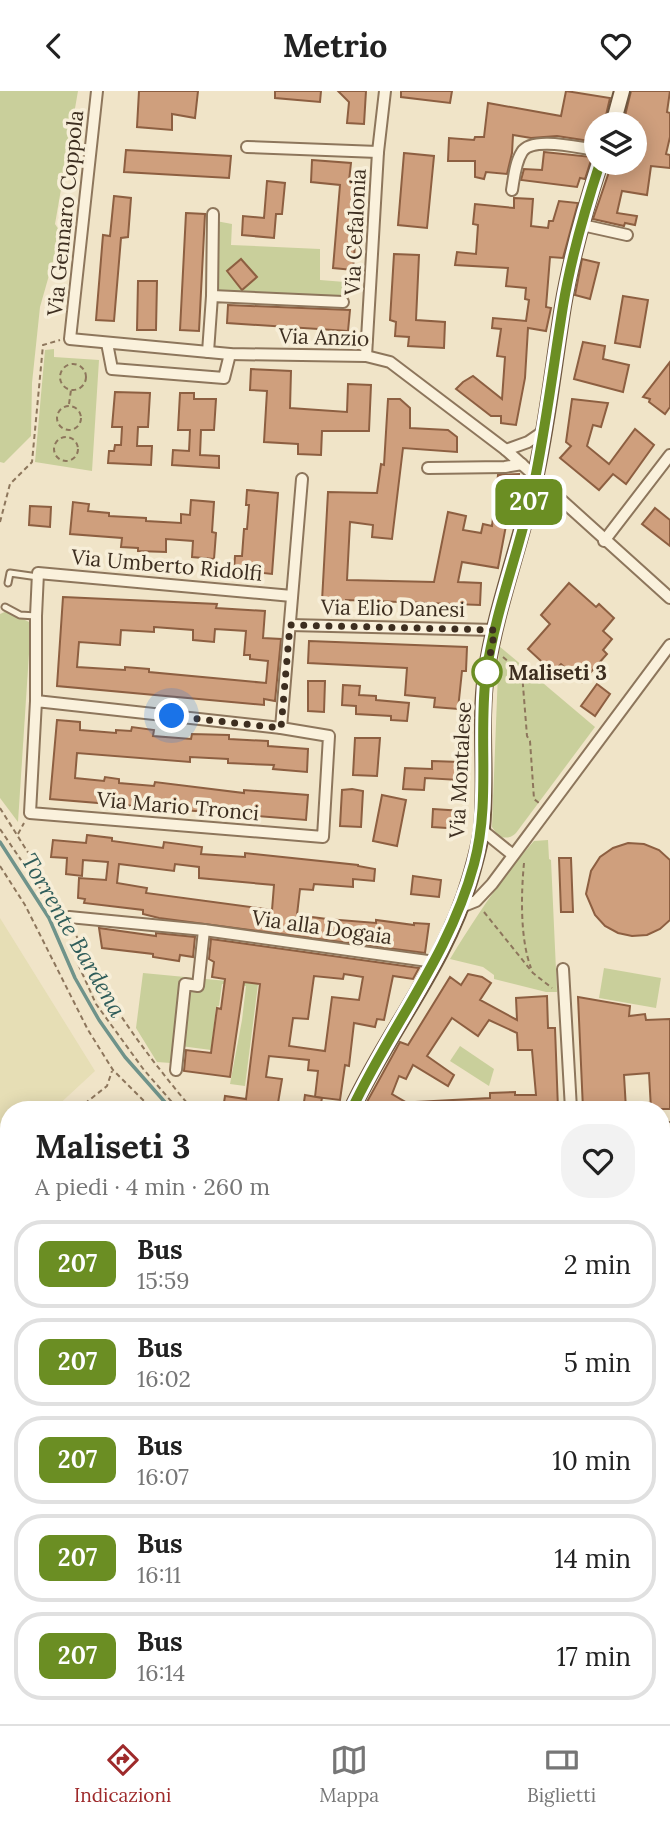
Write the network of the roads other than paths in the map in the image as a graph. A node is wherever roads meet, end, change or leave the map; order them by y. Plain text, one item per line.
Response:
1 (97, 91) edge
2 (385, 91) edge
3 (622, 91) edge
4 (616, 112) edge
5 (247, 147) dead end
6 (584, 148) edge
7 (378, 152) junction
8 (597, 175) edge
9 (512, 190) dead end
10 (213, 214) dead end
11 (582, 225) junction
12 (627, 235) dead end
13 (212, 296) junction
14 (343, 302) dead end
15 (67, 339) joint
16 (107, 343) junction
17 (208, 352) junction
18 (230, 354) junction
19 (366, 356) junction
20 (544, 431) junction
21 (506, 450) junction
22 (670, 455) edge
23 (522, 464) junction
24 (428, 468) dead end
25 (536, 477) junction
26 (302, 479) dead end
27 (604, 541) junction
28 (38, 575) junction
29 (8, 583) dead end
30 (292, 596) junction
31 (670, 598) edge
32 (5, 607) dead end
33 (36, 616) junction
34 (290, 625) junction
35 (495, 630) junction
36 (670, 645) edge
37 (36, 701) junction
38 (281, 728) junction
39 (482, 830) junction
40 (519, 856) junction
41 (461, 907) junction
42 (69, 917) road end
43 (204, 930) junction
44 (435, 961) junction
45 (563, 969) dead end
46 (176, 1070) dead end
47 (356, 1101) edge
48 (570, 1101) edge

1 - 15 street, Via Gennaro Coppola
2 - 7 street, Via Cefalonia
3 - 4 street
5 - 7 street, Via Cefalonia
6 - 9 street
7 - 19 street, Via Cefalonia
8 - 11 street, Via Montalese
10 - 13 street
11 - 12 street
11 - 20 street, Via Montalese
13 - 14 street
13 - 17 street
15 - 16 street, Via Anzio
16 - 17 street, Via Anzio
16 - 18 street
17 - 18 street, Via Anzio
18 - 19 street, Via Anzio
19 - 21 street, Via Anzio
20 - 21 street
20 - 25 street, Via Montalese
21 - 23 street, Via Anzio
22 - 27 street
23 - 24 street
23 - 25 street, Via Anzio
25 - 27 street, Via Anzio
25 - 35 street, Via Montalese
26 - 30 street
27 - 31 street, Via Anzio
28 - 29 lane
28 - 30 street, Via Umberto Ridolfi
28 - 33 street
30 - 34 street
32 - 33 lane
33 - 37 street
34 - 35 street, Via Elio Danesi
34 - 38 street
35 - 39 street, Via Montalese
36 - 40 street
37 - 38 street
37 - 38 street, Via Mario Tronci
39 - 40 street
39 - 41 street, Via Montalese
40 - 41 street
41 - 44 street, Via Montalese
42 - 43 street, Via alla Dogaia
43 - 44 street, Via alla Dogaia
43 - 46 street
44 - 47 street, Via Montalese
45 - 48 street

